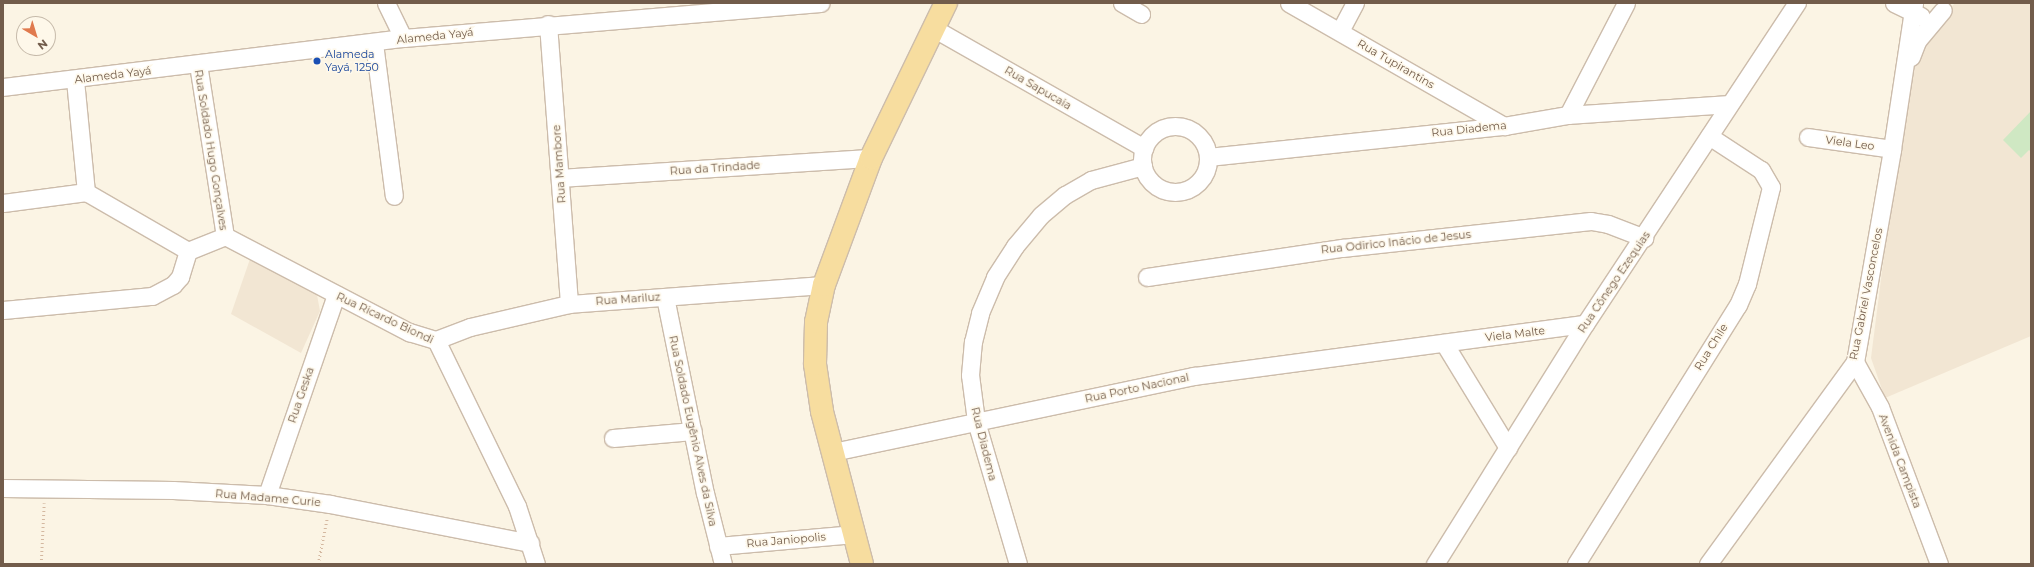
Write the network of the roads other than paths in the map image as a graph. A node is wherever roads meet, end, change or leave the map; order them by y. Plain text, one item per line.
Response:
1 (386, 3) edge
2 (821, 3) edge
3 (946, 3) edge
4 (1122, 3) edge
5 (1289, 3) edge
6 (1355, 3) edge
7 (1626, 3) edge
8 (1797, 3) edge
9 (1894, 3) edge
10 (1946, 6) edge
11 (1913, 8) edge
12 (1141, 14) dead end
13 (548, 24) junction
14 (933, 28) junction
15 (1340, 31) junction
16 (403, 38) junction
17 (374, 43) junction
18 (198, 64) junction
19 (74, 80) junction
20 (3, 87) edge
21 (1898, 99) junction
22 (1729, 104) junction
23 (1568, 115) junction
24 (1504, 126) junction
25 (1709, 136) junction
26 (1808, 137) dead end
27 (1144, 148) junction
28 (1892, 149) junction
29 (1208, 156) junction
30 (871, 158) junction
31 (1143, 166) junction
32 (560, 178) junction
33 (86, 192) junction
34 (394, 196) dead end
35 (3, 203) edge
36 (225, 236) junction
37 (1644, 238) junction
38 (188, 251) junction
39 (1146, 277) dead end
40 (824, 285) junction
41 (336, 295) junction
42 (664, 297) junction
43 (568, 304) junction
44 (3, 310) edge
45 (1585, 324) junction
46 (436, 340) junction
47 (1444, 343) junction
48 (1856, 362) junction
49 (976, 421) junction
50 (693, 431) junction
51 (612, 438) dead end
52 (1508, 448) junction
53 (833, 452) junction
54 (3, 488) edge
55 (267, 495) junction
56 (854, 534) junction
57 (530, 543) junction
58 (718, 546) junction
59 (536, 564) edge
60 (723, 564) edge
61 (862, 564) edge
62 (1018, 564) edge
63 (1435, 564) edge
64 (1576, 564) edge
65 (1708, 564) edge
66 (1939, 564) edge

1 - 16 street
2 - 13 street, Alameda Yayá
3 - 14 main road
4 - 12 street
5 - 15 street, Rua Tupirantins
6 - 15 street
7 - 23 street
8 - 22 street, Rua Cônego Ezequias
9 - 11 street
10 - 11 street
10 - 21 street, Rua Gabriel Vasconcelos
11 - 21 street, Rua Gabriel Vasconcelos
13 - 16 street, Alameda Yayá
13 - 32 street, Rua Mambore
14 - 27 street, Rua Sapucaia
14 - 30 main road
15 - 24 street, Rua Tupirantins
16 - 17 street, Alameda Yayá
17 - 18 street, Alameda Yayá
17 - 34 street
18 - 19 street, Alameda Yayá
18 - 36 street, Rua Soldado Hugo Gonçalves
19 - 20 street, Alameda Yayá
19 - 33 street
21 - 28 street, Rua Gabriel Vasconcelos
22 - 23 street, Rua Diadema
22 - 25 street, Rua Cônego Ezequias
23 - 24 street, Rua Diadema
24 - 29 street, Rua Diadema
25 - 37 street, Rua Cônego Ezequias
25 - 64 street, Rua Chile
26 - 28 street, Viela Leo
27 - 29 street
27 - 31 street
28 - 48 street, Rua Gabriel Vasconcelos
29 - 31 street
30 - 32 street, Rua da Trindade
30 - 40 main road
31 - 49 street, Rua Diadema
32 - 43 street, Rua Mambore
33 - 35 street
33 - 38 street
36 - 38 street
36 - 41 street, Rua Ricardo Biondi
37 - 39 street, Rua Odirico Inácio de Jesus
37 - 45 street, Rua Cônego Ezequias
38 - 44 street
40 - 42 street, Rua Mariluz
40 - 53 main road
41 - 46 street, Rua Ricardo Biondi
41 - 55 street, Rua Geska
42 - 43 street, Rua Mariluz
42 - 50 street, Rua Soldado Eugênio Alves da Silva
43 - 46 street, Rua Mariluz
45 - 47 street, Viela Malte
45 - 52 street, Rua Cônego Ezequias
46 - 57 street, Rua Ricardo Biondi
47 - 49 street, Rua Porto Nacional
47 - 52 street
48 - 65 street, Rua Gabriel Vasconcelos
48 - 66 street, Avenida Campista
49 - 53 street, Rua Porto Nacional
49 - 62 street, Rua Diadema
50 - 51 street
50 - 58 street, Rua Soldado Eugênio Alves da Silva
52 - 63 street, Rua Cônego Ezequias
53 - 56 main road
54 - 55 street, Rua Madame Curie
55 - 57 street, Rua Madame Curie
56 - 58 street, Rua Janiopolis
56 - 61 main road
57 - 59 street, Rua Ricardo Biondi
58 - 60 street, Rua Soldado Eugênio Alves da Silva

